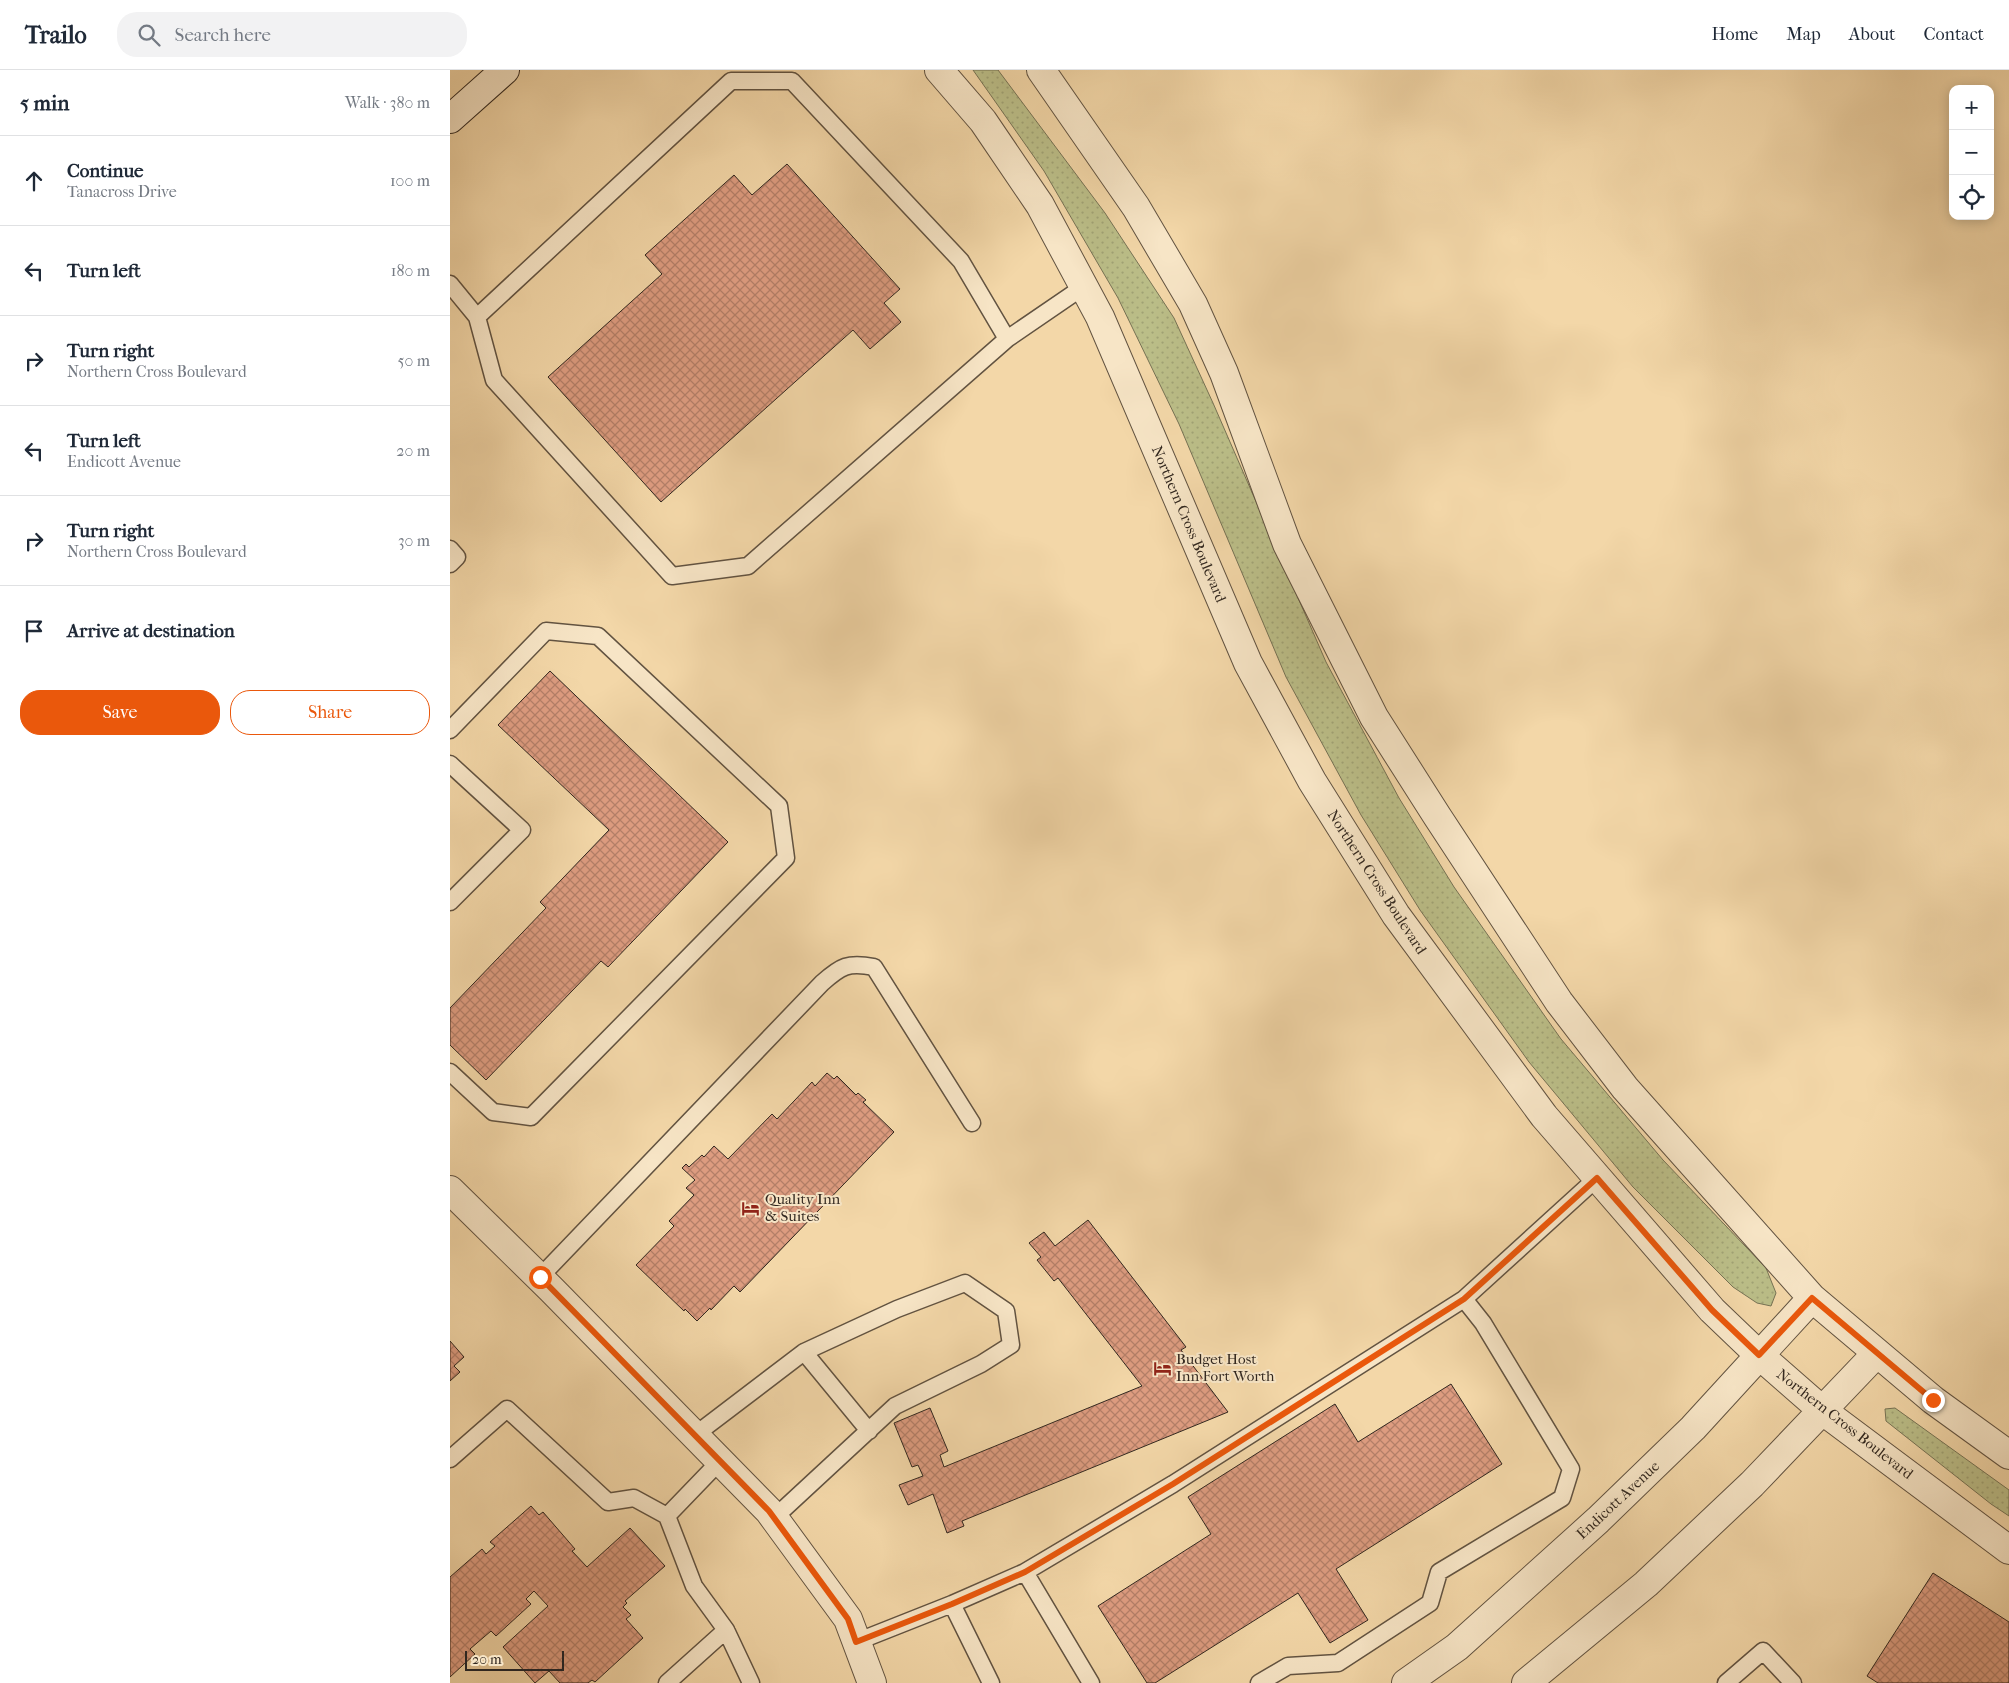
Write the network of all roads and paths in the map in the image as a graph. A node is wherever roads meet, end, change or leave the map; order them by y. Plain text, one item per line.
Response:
1 (505, 70) edge
2 (939, 70) edge
3 (1041, 70) edge
4 (450, 119) edge
5 (450, 284) edge
6 (1083, 287) junction
7 (477, 316) junction
8 (1007, 339) junction
9 (450, 549) edge
10 (450, 564) edge
11 (450, 730) edge
12 (450, 764) edge
13 (450, 902) edge
14 (450, 1072) edge
15 (972, 1123) dead end
16 (1597, 1178) junction
17 (450, 1190) edge
18 (540, 1277) junction
19 (1812, 1298) junction
20 (1464, 1299) junction
21 (804, 1352) junction
22 (1877, 1353) junction
23 (1759, 1355) junction
24 (1823, 1411) junction
25 (869, 1431) junction
26 (695, 1435) junction
27 (2009, 1455) edge
28 (450, 1460) edge
29 (720, 1460) junction
30 (667, 1516) junction
31 (774, 1518) junction
32 (2009, 1550) edge
33 (1025, 1572) junction
34 (952, 1604) junction
35 (726, 1630) junction
36 (856, 1642) junction
37 (667, 1683) edge
38 (751, 1683) edge
39 (872, 1683) edge
40 (990, 1683) edge
41 (1091, 1683) edge
42 (1259, 1683) edge
43 (1406, 1683) edge
44 (1526, 1683) edge
45 (1726, 1683) edge
46 (1793, 1683) edge

1 - 4 street
2 - 6 street, Northern Cross Boulevard
3 - 19 street
5 - 7 lane
6 - 8 lane
6 - 16 street, Northern Cross Boulevard
7 - 8 lane
7 - 8 lane
9 - 10 lane
11 - 14 lane
12 - 13 lane
15 - 18 lane
16 - 20 lane
16 - 23 street, Northern Cross Boulevard
17 - 18 street
18 - 26 street
19 - 22 street
19 - 23 street, Endicott Avenue
20 - 33 lane
20 - 42 lane
21 - 25 lane
21 - 25 lane
21 - 26 lane
22 - 24 street
22 - 27 street
23 - 24 street, Northern Cross Boulevard
23 - 43 street, Endicott Avenue
24 - 32 street, Northern Cross Boulevard
24 - 44 street
25 - 31 lane
26 - 29 street
28 - 30 lane
29 - 30 lane
29 - 31 street
30 - 35 lane
31 - 36 street
33 - 34 lane
33 - 41 lane
34 - 36 lane
34 - 40 lane
35 - 37 lane
35 - 38 lane
36 - 39 street
45 - 46 lane

